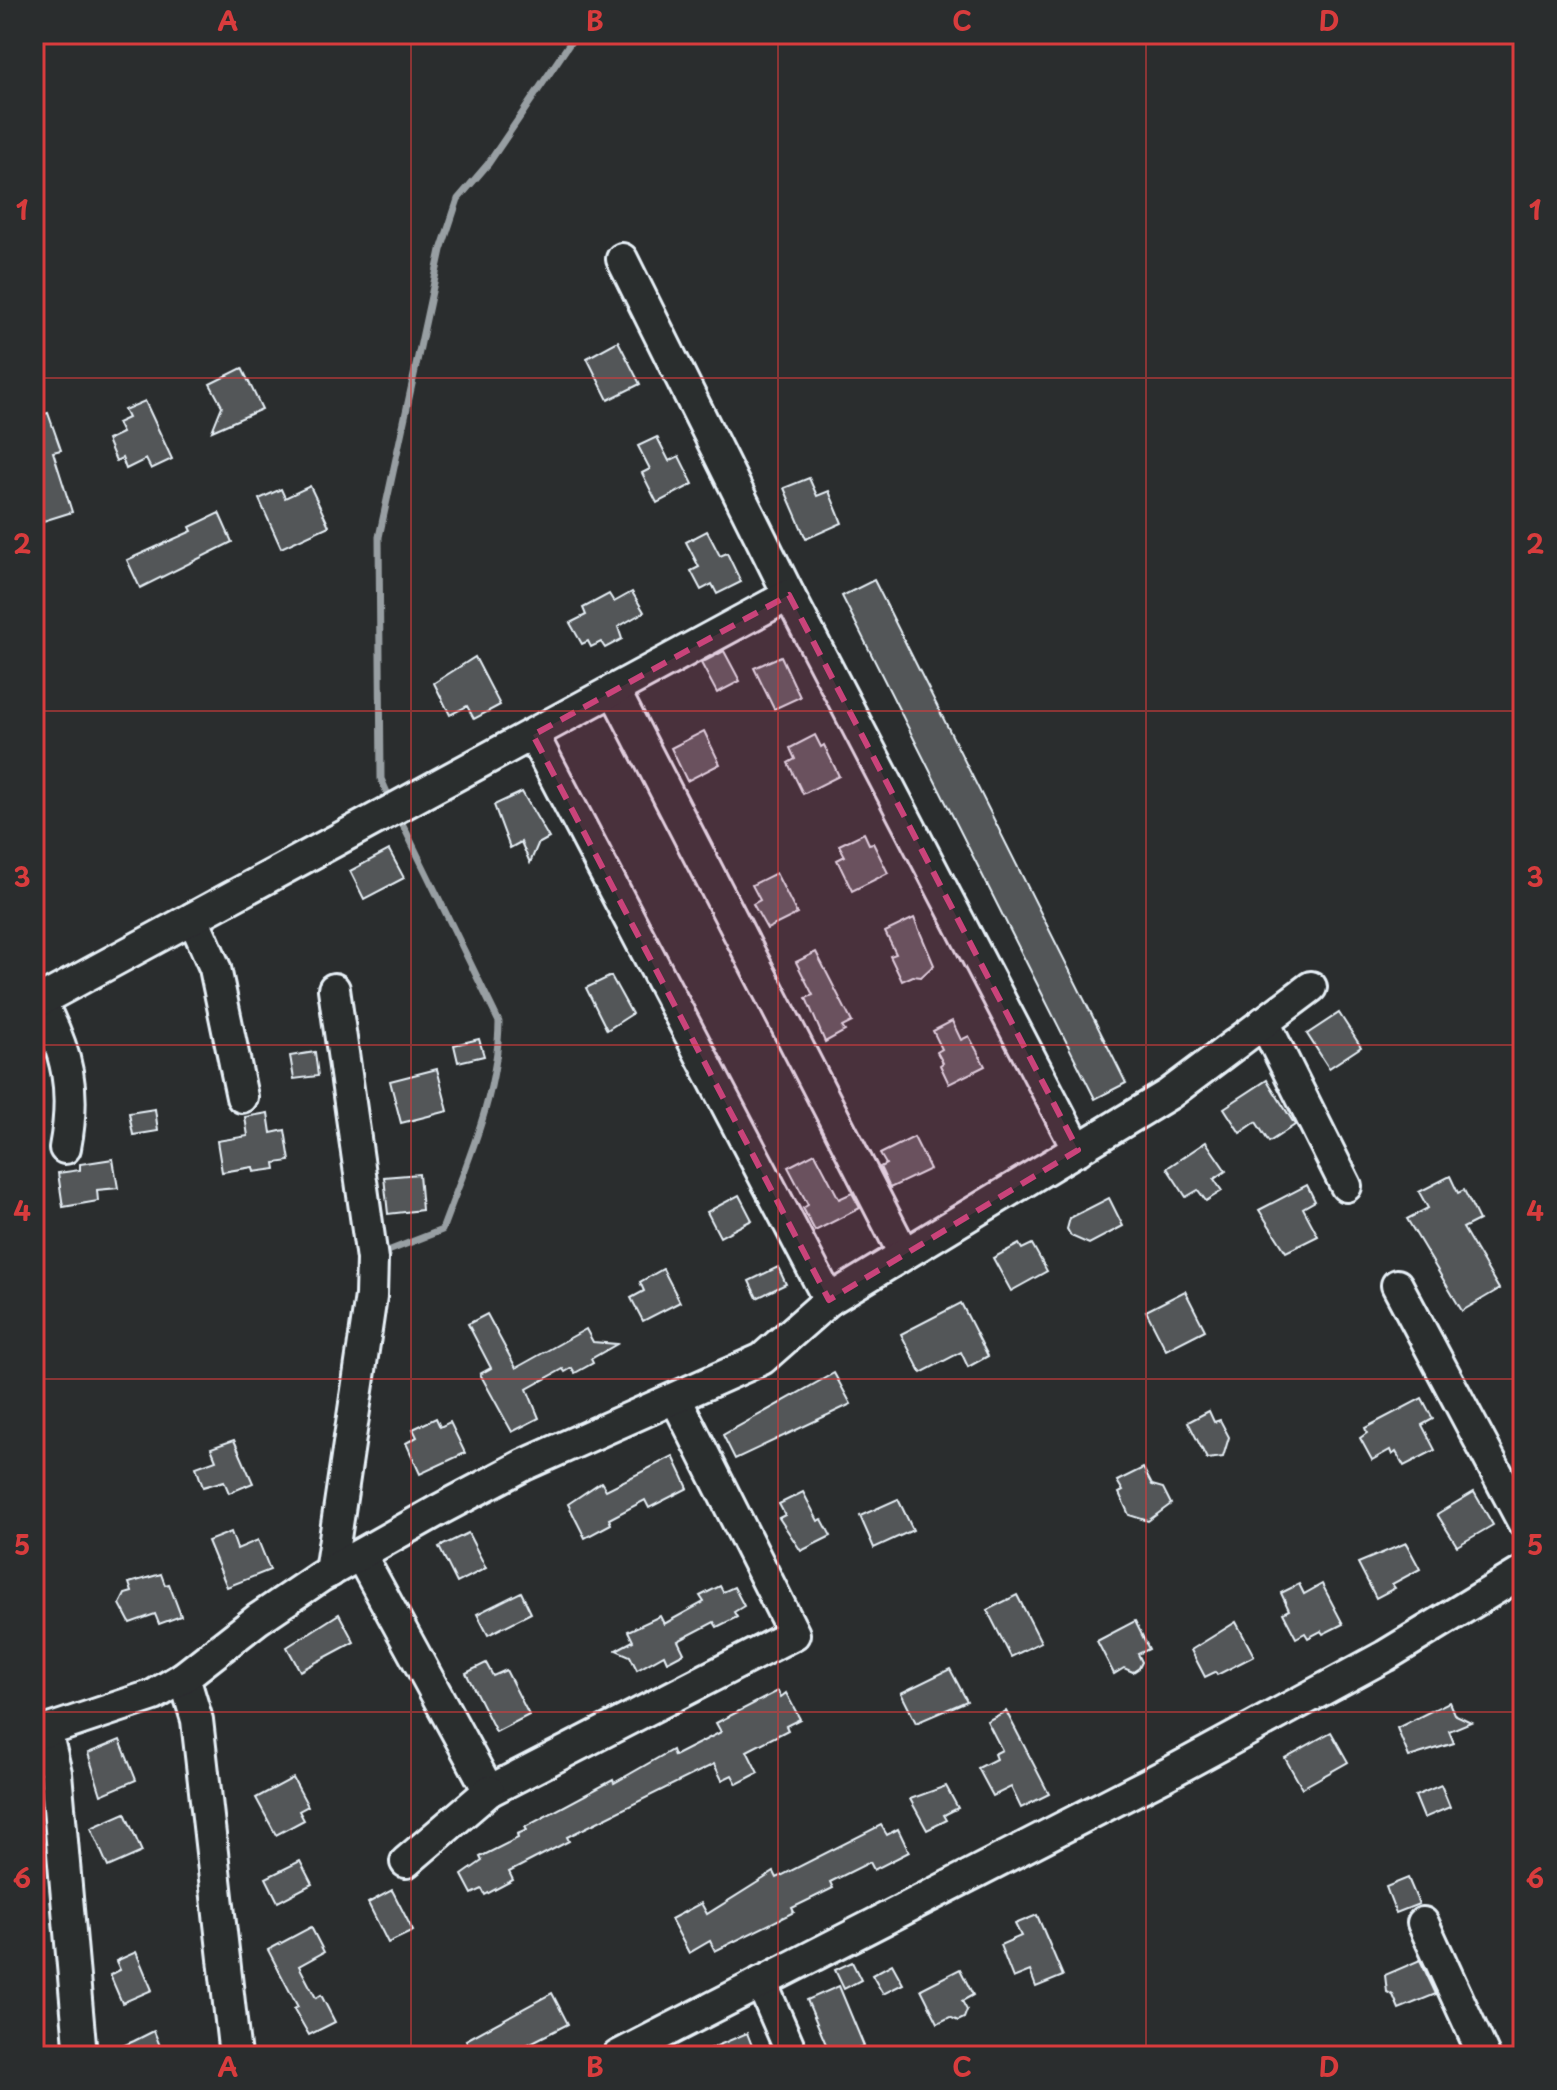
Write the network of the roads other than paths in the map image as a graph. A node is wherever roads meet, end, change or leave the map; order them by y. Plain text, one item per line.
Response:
1 (622, 259) dead end
2 (789, 595) junction
3 (614, 690) junction
4 (533, 735) junction
5 (193, 918) junction
6 (1311, 987) dead end
7 (334, 989) dead end
8 (37, 1002) edge
9 (1264, 1022) junction
10 (242, 1097) dead end
11 (65, 1148) dead end
12 (1078, 1150) junction
13 (1346, 1186) dead end
14 (904, 1254) junction
15 (1397, 1285) dead end
16 (829, 1300) junction
17 (676, 1399) junction
18 (1523, 1522) edge
19 (361, 1556) junction
20 (330, 1572) junction
21 (1523, 1572) edge
22 (184, 1677) junction
23 (40, 1733) edge
24 (489, 1791) junction
25 (406, 1862) dead end
26 (1423, 1923) dead end
27 (761, 1982) junction
28 (81, 2056) edge
29 (235, 2056) edge
30 (618, 2056) edge
31 (793, 2056) edge
32 (1484, 2056) edge

1 - 2 street
2 - 3 street
2 - 12 street
3 - 4 street
3 - 14 street
4 - 5 street
4 - 16 street
5 - 8 street
5 - 10 street
6 - 9 street
7 - 20 street
8 - 11 street
9 - 12 street
9 - 13 street
12 - 14 street
14 - 16 street
15 - 18 street
16 - 17 street
17 - 19 street
17 - 24 street
19 - 20 street
19 - 24 street
20 - 22 street
21 - 27 street
22 - 23 street
22 - 29 street
23 - 28 street
24 - 25 street
26 - 32 street
27 - 30 street
27 - 31 street

